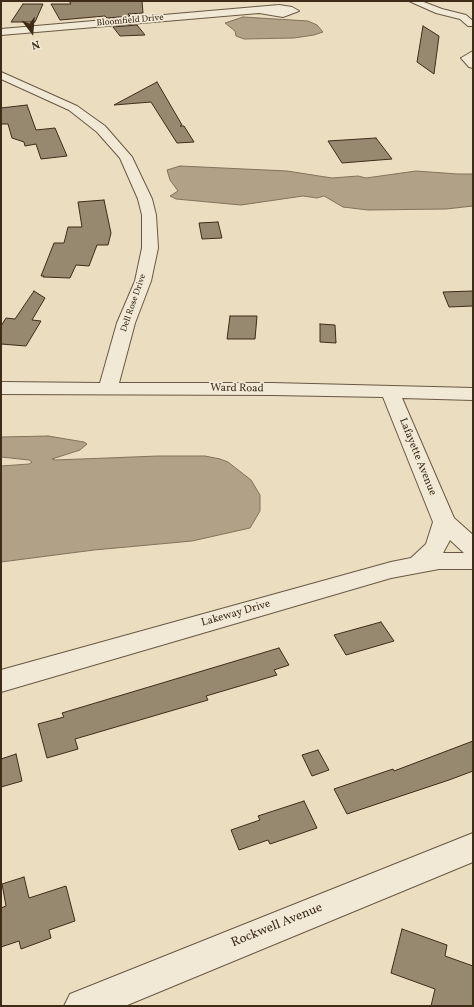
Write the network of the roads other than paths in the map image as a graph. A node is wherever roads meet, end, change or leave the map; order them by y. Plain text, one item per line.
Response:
1 (412, 1) edge
2 (258, 10) dead end
3 (471, 22) edge
4 (1, 32) edge
5 (473, 54) edge
6 (473, 64) edge
7 (1, 75) edge
8 (108, 387) junction
9 (1, 388) edge
10 (390, 392) junction
11 (473, 394) edge
12 (444, 522) junction
13 (473, 548) edge
14 (473, 561) edge
15 (418, 564) junction
16 (1, 681) edge
17 (473, 847) edge
18 (82, 1006) edge

1 - 3 street
2 - 4 street, Bloomfield Drive
5 - 6 street
7 - 8 street, Dell Rose Drive
8 - 9 street, Ward Road
8 - 10 street, Ward Road
10 - 11 street, Ward Road
10 - 12 street, Lafayette Avenue
12 - 13 street, Lafayette Avenue
12 - 15 street
14 - 15 street, Lakeway Drive
15 - 16 street, Lakeway Drive
17 - 18 street, Rockwell Avenue

